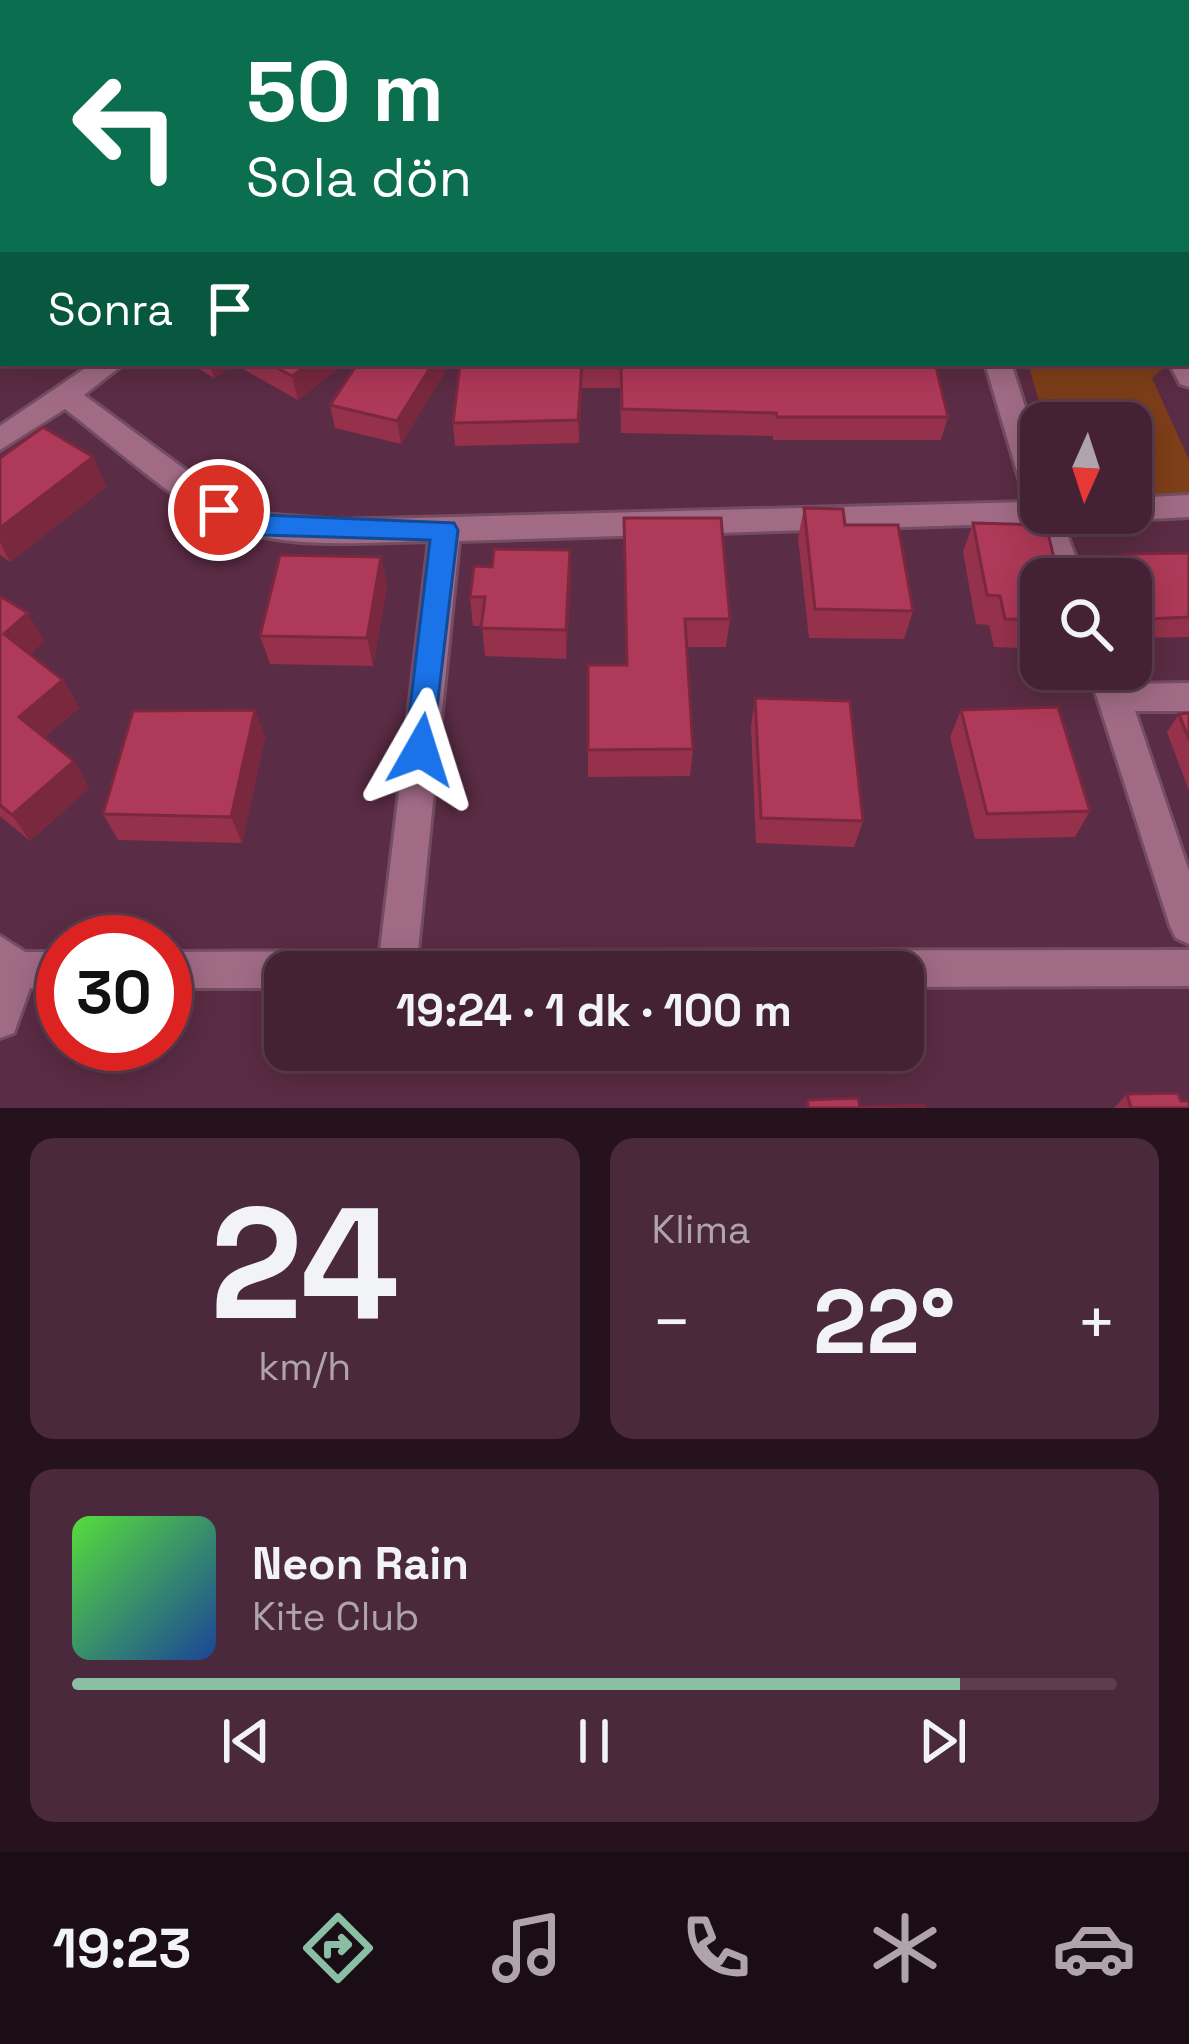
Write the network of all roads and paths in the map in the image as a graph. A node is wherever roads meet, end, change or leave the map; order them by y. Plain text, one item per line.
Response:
1 (108, 366) edge
2 (999, 366) edge
3 (65, 395) junction
4 (1020, 436) edge
5 (0, 440) edge
6 (1189, 506) edge
7 (1152, 508) edge
8 (1020, 511) edge
9 (445, 530) junction
10 (1111, 690) edge
11 (1149, 690) edge
12 (1189, 697) edge
13 (1189, 926) edge
14 (399, 951) edge
15 (6, 964) edge
16 (36, 967) edge
17 (924, 968) edge
18 (1189, 968) edge
19 (192, 970) edge
20 (264, 970) edge
21 (0, 1018) edge

1 - 3 street
2 - 4 street
3 - 5 street
3 - 9 street
6 - 7 street
8 - 9 street
9 - 14 street
10 - 13 street
11 - 12 street
15 - 16 street
15 - 21 street
17 - 18 street
19 - 20 street

